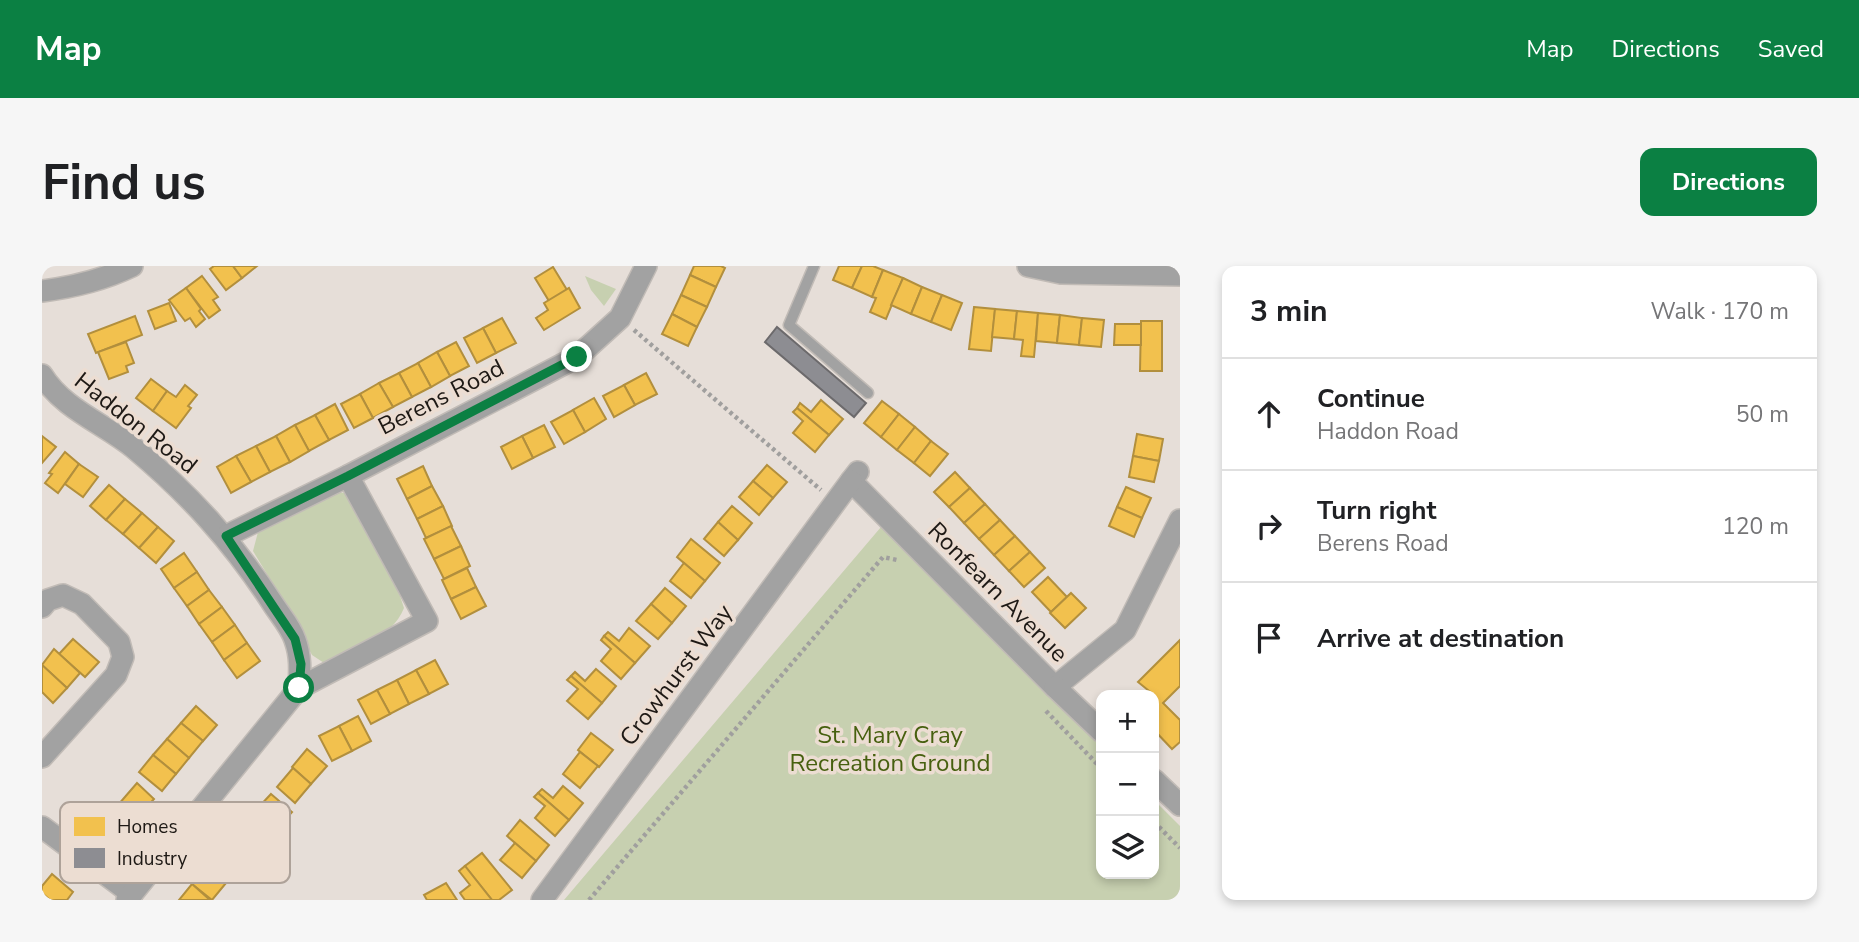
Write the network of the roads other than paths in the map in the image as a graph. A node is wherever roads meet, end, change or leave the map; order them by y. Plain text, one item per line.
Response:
1 (132, 266) edge
2 (646, 266) edge
3 (814, 266) edge
4 (1028, 266) edge
5 (1180, 275) edge
6 (42, 291) edge
7 (42, 375) edge
8 (868, 393) dead end
9 (348, 476) junction
10 (854, 476) joint
11 (1179, 527) edge
12 (226, 536) junction
13 (42, 607) edge
14 (1055, 687) junction
15 (299, 688) junction
16 (1096, 726) edge
17 (42, 757) edge
18 (1159, 785) edge
19 (207, 802) edge
20 (1180, 805) edge
21 (42, 827) edge
22 (60, 841) edge
23 (112, 883) edge
24 (141, 883) edge
25 (130, 897) edge
26 (542, 900) edge

1 - 6 street
2 - 9 street, Berens Road
3 - 8 lane
4 - 5 street
7 - 12 street, Haddon Road
9 - 12 street, Berens Road
9 - 15 street
10 - 14 street, Ronfearn Avenue
10 - 26 street, Crowhurst Way
11 - 14 street, Ronfearn Avenue
12 - 15 street, Haddon Road
13 - 17 street
14 - 16 street
15 - 19 street
18 - 20 street
21 - 22 street
23 - 25 street
24 - 25 street

